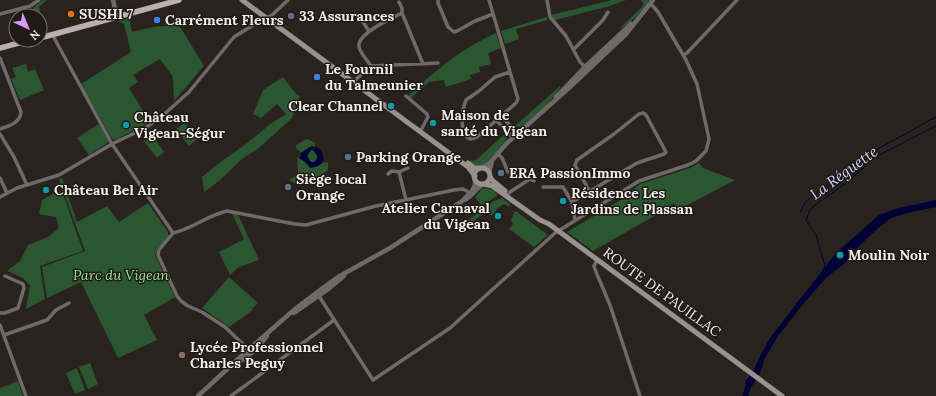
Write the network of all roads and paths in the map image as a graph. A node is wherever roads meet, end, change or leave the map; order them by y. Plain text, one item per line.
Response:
1 (40, 0) edge
2 (114, 0) edge
3 (179, 0) edge
4 (242, 0) edge
5 (288, 0) edge
6 (438, 0) edge
7 (489, 0) edge
8 (547, 0) edge
9 (737, 0) edge
10 (399, 2) dead end
11 (652, 2) edge
12 (608, 12) dead end
13 (402, 13) junction
14 (0, 14) edge
15 (494, 14) junction
16 (117, 17) junction
17 (265, 18) junction
18 (360, 20) dead end
19 (369, 31) junction
20 (52, 34) junction
21 (48, 35) edge
22 (574, 49) junction
23 (683, 55) junction
24 (0, 58) edge
25 (438, 63) dead end
26 (423, 64) junction
27 (371, 66) junction
28 (586, 68) junction
29 (510, 72) junction
30 (355, 84) junction
31 (406, 96) dead end
32 (501, 116) junction
33 (496, 120) junction
34 (0, 130) edge
35 (421, 131) junction
36 (517, 133) junction
37 (0, 134) edge
38 (512, 138) junction
39 (112, 144) junction
40 (497, 153) junction
41 (493, 160) junction
42 (408, 168) dead end
43 (481, 168) junction
44 (399, 172) junction
45 (508, 172) dead end
46 (388, 174) dead end
47 (490, 174) junction
48 (475, 177) junction
49 (0, 178) edge
50 (534, 181) dead end
51 (484, 184) junction
52 (27, 185) junction
53 (543, 187) dead end
54 (590, 192) junction
55 (7, 193) junction
56 (470, 193) junction
57 (508, 195) junction
58 (0, 196) edge
59 (406, 200) junction
60 (461, 202) junction
61 (572, 202) junction
62 (575, 220) junction
63 (559, 231) junction
64 (173, 233) junction
65 (598, 260) junction
66 (5, 276) dead end
67 (318, 294) junction
68 (69, 303) dead end
69 (0, 313) edge
70 (334, 320) junction
71 (0, 325) edge
72 (1, 330) edge
73 (4, 335) junction
74 (250, 351) junction
75 (26, 396) edge
76 (198, 396) edge
77 (231, 396) edge
78 (640, 396) edge
79 (782, 396) edge

1 - 14 street
2 - 16 street
3 - 16 main road
4 - 17 main road
5 - 17 street
6 - 15 street
7 - 15 street
8 - 22 street
9 - 23 street
10 - 13 street
11 - 23 street
11 - 28 street
12 - 22 street
13 - 19 street
13 - 26 street
15 - 29 street
16 - 20 main road
17 - 30 main road
17 - 39 street
18 - 19 street
19 - 27 street
20 - 21 main road
20 - 39 street
22 - 28 street
23 - 62 street
24 - 34 street
25 - 26 street
26 - 27 street
27 - 30 street
28 - 36 street
29 - 32 street
29 - 33 street
30 - 35 main road
31 - 35 street
32 - 33 street
32 - 36 street
33 - 38 street
35 - 43 main road
35 - 48 main road
36 - 38 street
37 - 52 street
38 - 40 street
39 - 52 street
39 - 64 street
40 - 41 street
40 - 45 street
41 - 43 street
41 - 47 street
42 - 44 street
43 - 47 main road
43 - 48 main road
44 - 46 street
44 - 59 street
47 - 51 main road
47 - 57 main road, ROUTE DE PAUILLAC
48 - 51 main road
48 - 56 street
49 - 55 street
50 - 57 street
51 - 57 main road, ROUTE DE PAUILLAC
51 - 60 street
52 - 55 street
53 - 61 street
54 - 54 street
54 - 61 street
55 - 58 street
56 - 59 street
56 - 60 street
57 - 63 main road, ROUTE DE PAUILLAC
59 - 64 street
60 - 67 street
61 - 62 street
62 - 63 street
63 - 65 main road, ROUTE DE PAUILLAC
63 - 70 street
64 - 74 street
65 - 78 street
65 - 79 main road, ROUTE DE PAUILLAC
66 - 69 street
67 - 70 street
67 - 74 street
68 - 73 street
70 - 77 street
71 - 72 street
72 - 73 street
73 - 75 street
74 - 76 street

